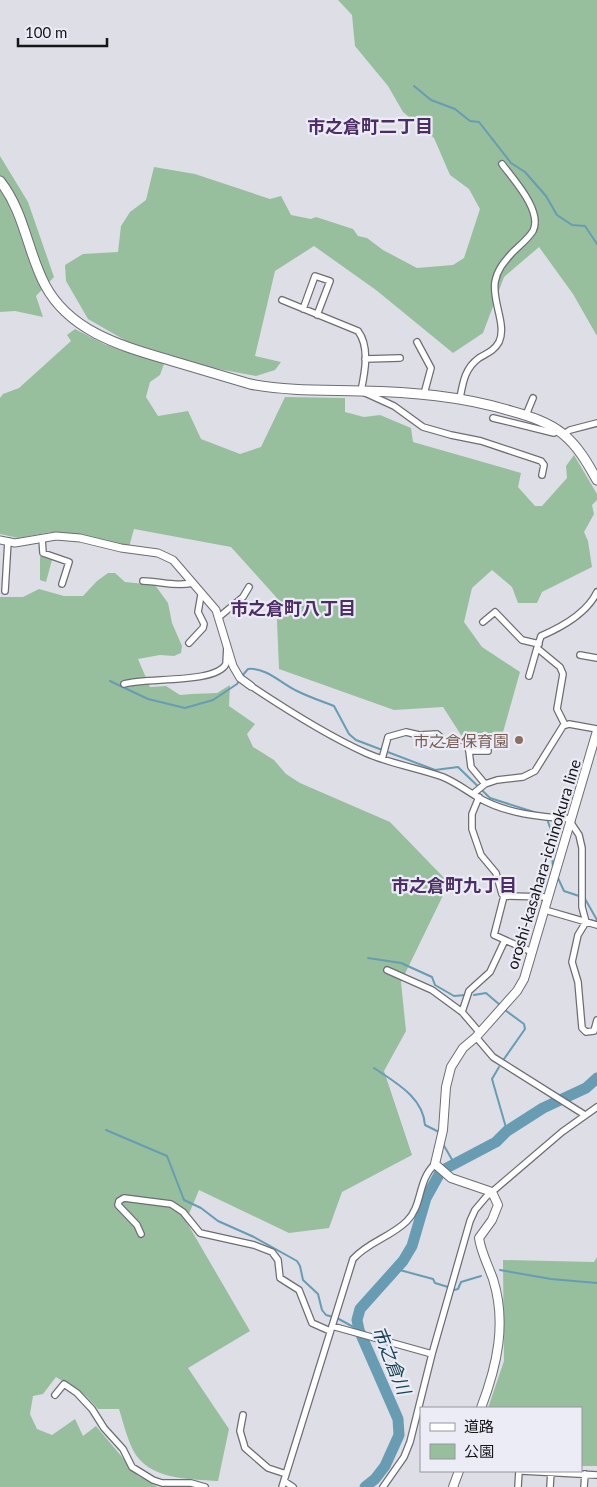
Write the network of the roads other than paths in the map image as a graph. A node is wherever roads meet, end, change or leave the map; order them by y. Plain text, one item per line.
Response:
1 (502, 164) dead end
2 (0, 181) edge
3 (282, 300) dead end
4 (303, 309) junction
5 (317, 315) junction
6 (417, 342) dead end
7 (400, 358) dead end
8 (365, 359) junction
9 (360, 391) junction
10 (424, 394) junction
11 (460, 398) junction
12 (533, 398) dead end
13 (526, 415) junction
14 (494, 418) dead end
15 (597, 423) edge
16 (560, 432) junction
17 (542, 475) dead end
18 (597, 480) edge
19 (42, 538) junction
20 (0, 540) edge
21 (8, 541) junction
22 (143, 581) dead end
23 (192, 583) junction
24 (62, 584) dead end
25 (249, 587) dead end
26 (5, 591) dead end
27 (597, 592) edge
28 (201, 595) junction
29 (219, 617) junction
30 (482, 622) dead end
31 (228, 642) junction
32 (189, 643) dead end
33 (538, 646) junction
34 (580, 655) dead end
35 (597, 658) edge
36 (529, 676) dead end
37 (124, 684) dead end
38 (251, 686) joint
39 (565, 725) junction
40 (597, 730) edge
41 (469, 751) junction
42 (488, 751) dead end
43 (382, 758) junction
44 (486, 784) junction
45 (476, 795) junction
46 (571, 821) junction
47 (504, 896) junction
48 (548, 897) junction
49 (544, 910) junction
50 (586, 922) junction
51 (597, 925) edge
52 (505, 940) junction
53 (532, 952) junction
54 (387, 970) dead end
55 (462, 1012) junction
56 (597, 1020) edge
57 (478, 1035) junction
58 (597, 1107) edge
59 (585, 1115) junction
60 (437, 1166) junction
61 (492, 1192) junction
62 (141, 1234) dead end
63 (331, 1326) junction
64 (432, 1354) junction
65 (55, 1394) dead end
66 (481, 1407) edge
67 (244, 1415) dead end
68 (459, 1472) edge
69 (520, 1472) edge
70 (551, 1472) joint
71 (286, 1474) junction
72 (585, 1474) junction
73 (597, 1475) edge
74 (283, 1484) edge
75 (205, 1487) edge
76 (294, 1487) edge
77 (383, 1487) edge
78 (453, 1487) edge
79 (518, 1487) edge
80 (550, 1487) edge
81 (584, 1487) edge

1 - 11 street
2 - 9 highway
3 - 4 street
4 - 5 street
4 - 5 street
5 - 8 street
6 - 10 street
7 - 8 street
8 - 9 street
9 - 10 highway
9 - 17 street
10 - 11 highway
11 - 13 highway
12 - 13 street
13 - 16 highway
14 - 16 street
15 - 16 street
16 - 18 highway
19 - 21 street
19 - 23 street
19 - 24 street
20 - 21 street
21 - 26 street
22 - 23 street
23 - 28 street
25 - 29 street
27 - 33 street
28 - 29 street
28 - 32 street
29 - 31 street
30 - 33 street
31 - 37 street
31 - 38 street
33 - 36 street
33 - 39 street
34 - 35 street
38 - 43 street
39 - 40 street
39 - 44 street
40 - 46 main road, oroshi-kasahara-ichinokura line
41 - 42 street
41 - 43 street
41 - 44 street
43 - 45 street
44 - 45 street
45 - 46 street
45 - 47 street
46 - 48 main road, oroshi-kasahara-ichinokura line
46 - 50 street
47 - 48 street
47 - 52 street
48 - 49 main road, oroshi-kasahara-ichinokura line
49 - 50 street
49 - 53 main road, oroshi-kasahara-ichinokura line
50 - 51 street
50 - 56 street
52 - 53 street
52 - 55 street
53 - 57 main road, oroshi-kasahara-ichinokura line
54 - 55 street
55 - 57 street
57 - 59 street
57 - 60 main road, oroshi-kasahara-ichinokura line
58 - 59 street
59 - 61 street
60 - 61 main road
60 - 63 street
61 - 64 street
61 - 66 main road
62 - 63 street
63 - 64 street
63 - 71 street
64 - 77 street
65 - 75 street
67 - 71 street
68 - 78 main road
69 - 79 street
70 - 72 street
70 - 80 street
71 - 74 street
72 - 73 street
72 - 81 street
74 - 76 street

